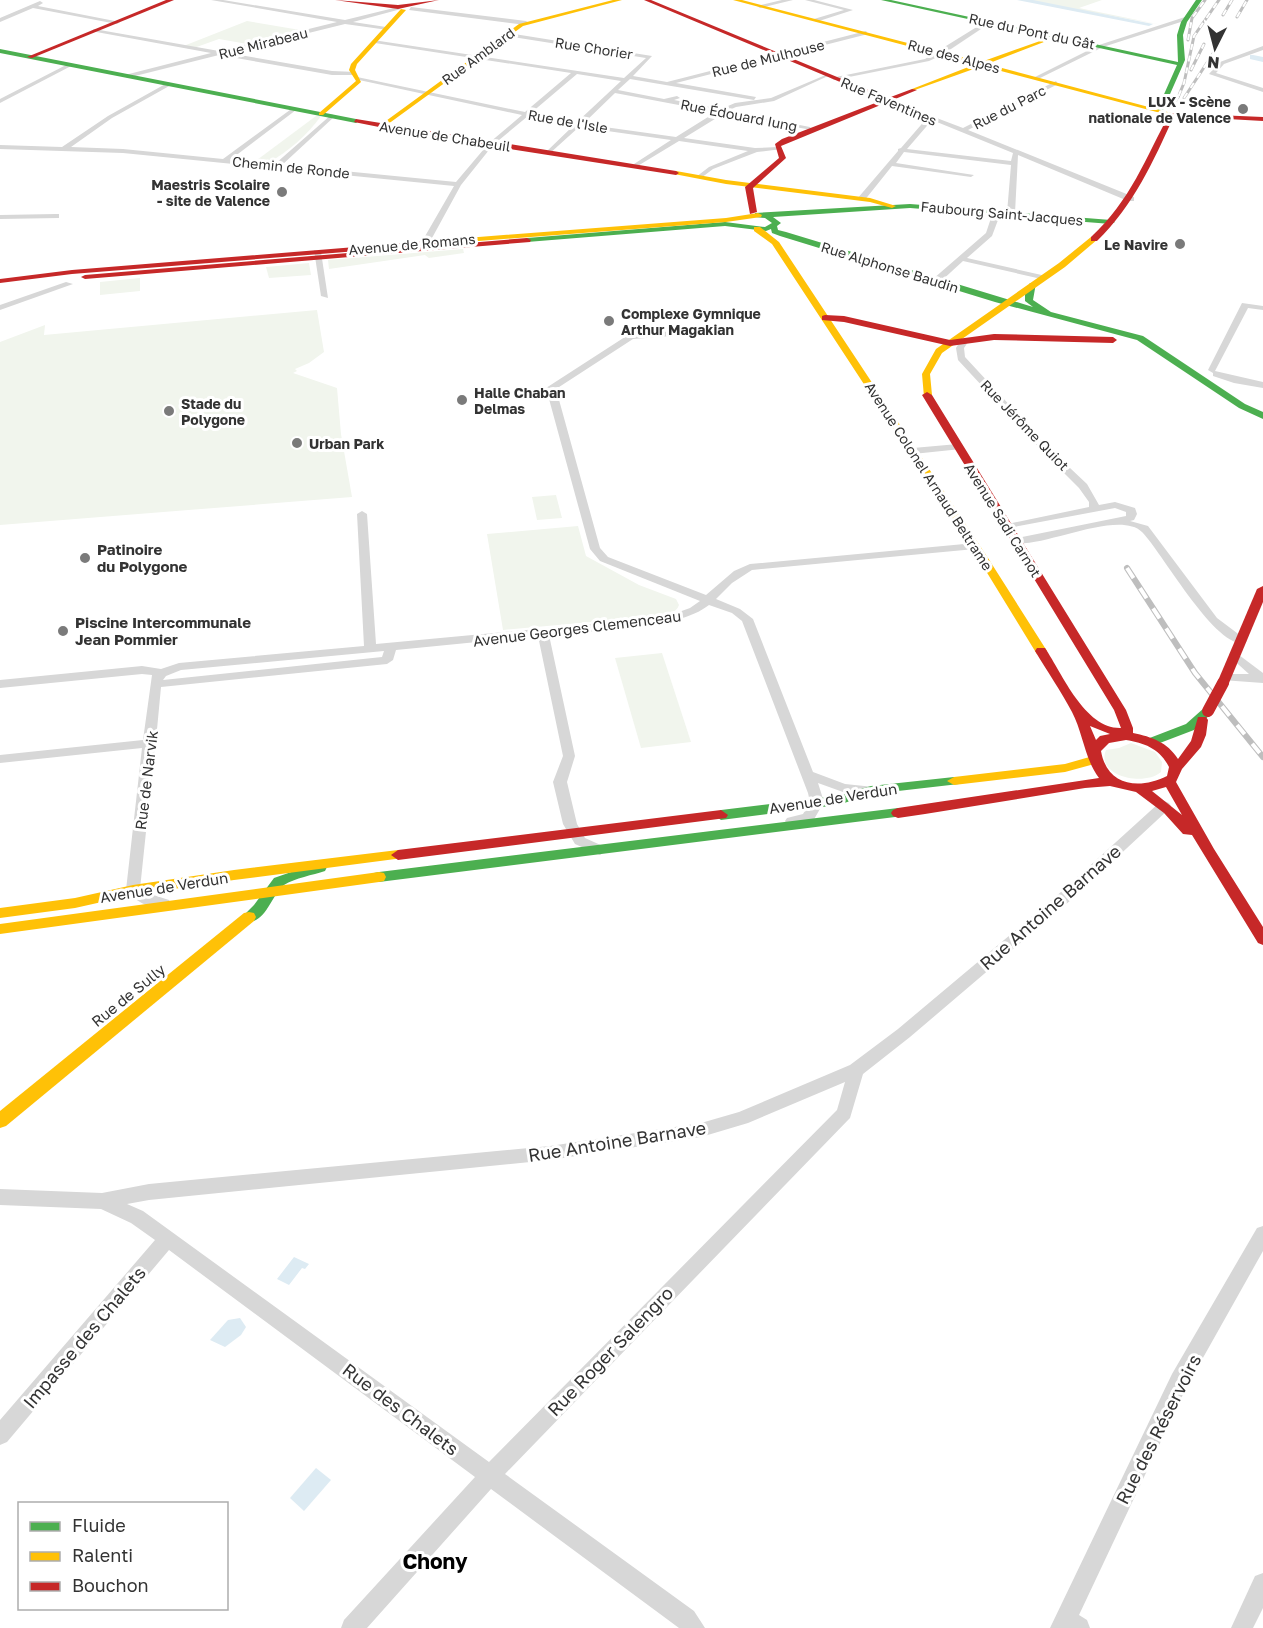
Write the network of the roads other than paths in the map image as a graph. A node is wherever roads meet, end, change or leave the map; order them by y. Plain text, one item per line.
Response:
1 (46, 0) edge
2 (171, 0) edge
3 (214, 0) edge
4 (338, 0) edge
5 (436, 0) edge
6 (619, 0) edge
7 (650, 0) edge
8 (736, 0) edge
9 (790, 0) edge
10 (808, 0) edge
11 (884, 0) edge
12 (940, 0) edge
13 (1199, 0) edge
14 (31, 6) junction
15 (760, 6) junction
16 (404, 8) junction
17 (1185, 19) junction
18 (0, 20) edge
19 (816, 20) junction
20 (117, 22) junction
21 (344, 22) junction
22 (988, 22) junction
23 (526, 23) junction
24 (386, 29) junction
25 (94, 31) junction
26 (866, 33) junction
27 (508, 35) junction
28 (1055, 36) junction
29 (375, 40) junction
30 (1101, 46) junction
31 (1263, 48) edge
32 (0, 51) edge
33 (218, 53) junction
34 (941, 53) junction
35 (478, 56) junction
36 (778, 56) junction
37 (30, 57) junction
38 (981, 63) junction
39 (1180, 64) junction
40 (70, 65) junction
41 (576, 72) junction
42 (127, 76) junction
43 (356, 76) junction
44 (830, 76) junction
45 (1036, 78) junction
46 (627, 79) junction
47 (669, 83) junction
48 (1056, 83) junction
49 (169, 84) junction
50 (693, 88) junction
51 (1263, 90) edge
52 (613, 91) junction
53 (428, 93) junction
54 (886, 99) junction
55 (0, 101) edge
56 (668, 101) junction
57 (768, 101) junction
58 (294, 109) junction
59 (721, 112) junction
60 (1166, 112) junction
61 (527, 114) junction
62 (330, 116) junction
63 (930, 118) junction
64 (1263, 119) edge
65 (578, 125) junction
66 (382, 126) junction
67 (810, 129) junction
68 (962, 131) junction
69 (675, 139) junction
70 (491, 144) junction
71 (782, 144) junction
72 (0, 147) edge
73 (62, 150) junction
74 (755, 150) junction
75 (900, 150) junction
76 (548, 153) junction
77 (1015, 153) junction
78 (224, 161) junction
79 (1014, 163) junction
80 (890, 164) junction
81 (636, 165) junction
82 (277, 166) junction
83 (971, 175) dead end
84 (699, 177) junction
85 (458, 184) junction
86 (751, 185) junction
87 (866, 199) junction
88 (1131, 199) junction
89 (892, 206) junction
90 (1004, 213) junction
91 (56, 216) dead end
92 (0, 217) edge
93 (752, 219) junction
94 (1111, 222) junction
95 (777, 234) junction
96 (428, 243) junction
97 (317, 254) junction
98 (962, 259) junction
99 (0, 280) edge
100 (936, 281) junction
101 (58, 282) junction
102 (1038, 282) junction
103 (325, 296) dead end
104 (1009, 303) junction
105 (0, 308) edge
106 (1263, 308) edge
107 (1047, 312) junction
108 (825, 318) junction
109 (984, 321) junction
110 (1080, 322) junction
111 (682, 333) dead end
112 (994, 337) junction
113 (1047, 337) junction
114 (957, 342) junction
115 (1263, 385) edge
116 (1263, 416) edge
117 (1263, 422) edge
118 (958, 447) junction
119 (913, 451) junction
120 (1094, 508) junction
121 (362, 514) dead end
122 (1117, 521) junction
123 (1007, 527) junction
124 (1016, 541) junction
125 (975, 546) junction
126 (1263, 589) edge
127 (709, 600) junction
128 (543, 633) junction
129 (1241, 642) junction
130 (391, 648) junction
131 (370, 650) junction
132 (1235, 656) junction
133 (1227, 674) junction
134 (159, 678) junction
135 (1263, 679) edge
136 (0, 684) edge
137 (1079, 713) junction
138 (1205, 716) junction
139 (1126, 736) junction
140 (1152, 742) junction
141 (150, 743) junction
142 (1093, 755) junction
143 (0, 759) edge
144 (1176, 767) junction
145 (810, 775) junction
146 (1112, 781) junction
147 (1170, 782) junction
148 (1142, 789) junction
149 (871, 790) junction
150 (817, 802) junction
151 (1164, 806) junction
152 (573, 833) junction
153 (750, 833) junction
154 (600, 849) junction
155 (1208, 851) junction
156 (328, 865) junction
157 (134, 890) junction
158 (272, 890) junction
159 (166, 905) junction
160 (0, 913) edge
161 (0, 929) edge
162 (1263, 939) edge
163 (856, 1070) junction
164 (0, 1121) edge
165 (0, 1197) edge
166 (102, 1201) junction
167 (1263, 1234) edge
168 (167, 1239) junction
169 (0, 1435) edge
170 (489, 1476) junction
171 (1263, 1584) edge
172 (1068, 1625) edge
173 (352, 1628) edge
174 (694, 1628) edge
175 (1242, 1628) edge

1 - 14 street
2 - 20 main road
3 - 21 street
4 - 16 main road
5 - 16 main road
6 - 23 main road, Rue Amblard
7 - 36 main road, Rue Faventines
8 - 15 main road, Rue des Alpes
9 - 15 street
10 - 19 street
11 - 22 main road, Rue du Pont du Gât
12 - 22 main road
13 - 17 main road
14 - 18 street
14 - 20 street
15 - 19 main road, Rue des Alpes
16 - 21 street, Rue Mirabeau
16 - 23 street
16 - 24 main road
17 - 30 street
17 - 39 main road
19 - 26 main road, Rue des Alpes
20 - 25 main road
21 - 24 street
21 - 33 street, Rue Mirabeau
22 - 28 main road, Rue du Pont du Gât
22 - 34 street
23 - 27 main road, Rue Amblard
24 - 29 main road
25 - 33 street, Rue de l'Isle
25 - 37 main road
26 - 34 main road, Rue des Alpes
26 - 36 street, Rue de Mulhouse
27 - 35 main road, Rue Amblard
27 - 46 street, Rue Chorier
28 - 30 main road, Rue du Pont du Gât
28 - 38 main road
29 - 35 street
29 - 43 main road
30 - 39 main road, Rue du Pont du Gât
30 - 45 street
31 - 51 street
32 - 37 main road, Avenue de Chabeuil
33 - 42 street, Rue Mirabeau
33 - 43 street, Rue de l'Isle
34 - 38 main road, Rue des Alpes
34 - 44 street
35 - 41 street
35 - 53 main road, Rue Amblard
36 - 44 main road, Rue Faventines
36 - 47 street, Rue de Mulhouse
37 - 40 main road, Avenue de Chabeuil
38 - 45 main road, Rue des Alpes
38 - 54 main road
39 - 60 main road, Avenue Sadi Carnot
40 - 42 main road, Avenue de Chabeuil
40 - 55 street
41 - 46 street
41 - 61 street
42 - 49 main road, Avenue de Chabeuil
43 - 53 street, Rue de l'Isle
43 - 62 main road
44 - 54 main road, Rue Faventines
44 - 57 street
45 - 48 main road, Rue des Alpes
46 - 47 street
46 - 52 street
47 - 50 street
48 - 60 main road, Rue des Alpes
48 - 68 street, Rue du Parc
49 - 58 main road, Avenue de Chabeuil
49 - 73 street
50 - 56 street
50 - 57 street
52 - 56 street, Rue Édouard Iung
52 - 65 street
53 - 61 street, Rue de l'Isle
53 - 66 main road, Rue Amblard
54 - 63 street, Rue Faventines
54 - 67 main road
56 - 59 street, Rue Édouard Iung
57 - 59 street
58 - 62 main road, Avenue de Chabeuil
58 - 78 street
59 - 67 street, Rue Édouard Iung
59 - 69 street
60 - 64 main road, Rue des Alpes
60 - 88 main road, Avenue Sadi Carnot
61 - 65 street, Rue de l'Isle
61 - 70 street
62 - 66 main road, Avenue de Chabeuil
62 - 82 street
63 - 68 street, Rue Faventines
63 - 75 street
65 - 69 street, Rue de l'Isle
65 - 76 street
66 - 70 main road, Avenue de Chabeuil
67 - 71 main road
68 - 77 street, Rue Faventines
69 - 74 street, Rue de l'Isle
69 - 81 street
70 - 76 main road, Avenue de Chabeuil
70 - 85 street
71 - 74 street, Rue de l'Isle
71 - 86 main road
72 - 73 street, Chemin de Ronde
73 - 78 street, Chemin de Ronde
74 - 84 street
75 - 79 street
75 - 80 street
76 - 81 main road, Avenue de Chabeuil
77 - 79 street
77 - 88 street, Rue Faventines
78 - 82 street, Chemin de Ronde
79 - 90 street
80 - 83 street
80 - 87 street
81 - 84 main road, Avenue de Chabeuil
82 - 85 street, Chemin de Ronde
84 - 86 main road, Avenue de Chabeuil
85 - 96 street
86 - 87 main road, Avenue de Chabeuil
86 - 93 main road
87 - 89 main road, Avenue de Chabeuil
88 - 94 main road, Avenue Sadi Carnot
89 - 90 main road, Faubourg Saint-Jacques
89 - 93 main road, Avenue de Romans
90 - 94 main road, Faubourg Saint-Jacques
90 - 98 street
91 - 92 street
93 - 95 main road, Avenue Colonel Arnaud Beltrame
93 - 96 main road, Avenue de Romans
93 - 97 main road, Avenue de Romans
94 - 102 main road, Avenue Sadi Carnot
95 - 100 main road, Rue Alphonse Baudin
95 - 108 main road, Avenue Colonel Arnaud Beltrame
96 - 97 main road, Avenue de Romans
97 - 101 main road, Avenue de Romans
97 - 103 street
98 - 100 street
98 - 102 street
99 - 101 main road
100 - 104 main road, Rue Alphonse Baudin
101 - 105 street
102 - 104 main road, Avenue Sadi Carnot
102 - 107 main road
104 - 107 main road, Rue Alphonse Baudin
104 - 109 main road, Avenue Sadi Carnot
106 - 115 street
107 - 110 main road, Rue Alphonse Baudin
108 - 114 main road
108 - 119 main road, Avenue Colonel Arnaud Beltrame
109 - 112 main road
109 - 114 main road, Avenue Sadi Carnot
110 - 113 main road
110 - 116 main road, Rue Alphonse Baudin
111 - 127 street
112 - 113 main road
112 - 114 main road
113 - 117 main road
114 - 118 main road, Avenue Sadi Carnot
114 - 120 street, Rue Jérôme Quiot
118 - 119 street
118 - 123 main road, Avenue Sadi Carnot
119 - 125 main road, Avenue Colonel Arnaud Beltrame
120 - 122 street
120 - 123 street
121 - 131 street
122 - 124 street
122 - 129 street
123 - 124 main road, Avenue Sadi Carnot
124 - 139 main road, Avenue Sadi Carnot
125 - 127 street, Avenue Georges Clemenceau
125 - 137 main road, Avenue Colonel Arnaud Beltrame
126 - 129 main road
127 - 128 street, Avenue Georges Clemenceau
127 - 145 street
128 - 130 street, Avenue Georges Clemenceau
128 - 152 street
129 - 132 main road
130 - 131 street, Avenue Georges Clemenceau
130 - 134 street
131 - 134 street, Avenue Georges Clemenceau
132 - 133 main road
132 - 135 street
133 - 135 street
133 - 138 main road, bridge
134 - 136 street
134 - 141 street, Rue de Narvik
137 - 139 main road, Avenue Colonel Arnaud Beltrame
137 - 142 main road, Avenue Colonel Arnaud Beltrame
138 - 140 main road
138 - 144 main road
139 - 140 main road
139 - 142 main road
140 - 144 main road
141 - 143 street
141 - 157 street, Rue de Narvik
142 - 146 main road
142 - 149 main road, Avenue de Verdun
144 - 147 main road
145 - 149 street
145 - 150 street
146 - 148 main road
146 - 153 main road, Avenue de Verdun
147 - 148 main road
147 - 155 main road
148 - 151 main road
149 - 150 main road, Avenue de Verdun
150 - 152 main road, Avenue de Verdun
150 - 153 street
151 - 155 main road
151 - 163 street, Rue Antoine Barnave
152 - 154 street
152 - 156 main road, Avenue de Verdun
153 - 154 main road, Avenue de Verdun
154 - 158 main road, Avenue de Verdun
155 - 162 main road
156 - 157 main road, Avenue de Verdun
156 - 158 main road, Avenue de Verdun
157 - 159 street
157 - 160 main road, Avenue de Verdun
158 - 159 main road, Avenue de Verdun
158 - 164 main road, Rue de Sully
159 - 161 main road, Avenue de Verdun
163 - 166 street, Rue Antoine Barnave
163 - 170 street, Rue Roger Salengro
165 - 166 street, Rue Antoine Barnave
166 - 168 street, Rue des Chalets
167 - 172 street, Rue des Réservoirs
168 - 169 street, Impasse des Chalets
168 - 170 street, Rue des Chalets
170 - 173 street, Rue Roger Salengro
170 - 174 street, Rue des Chalets
171 - 175 street

